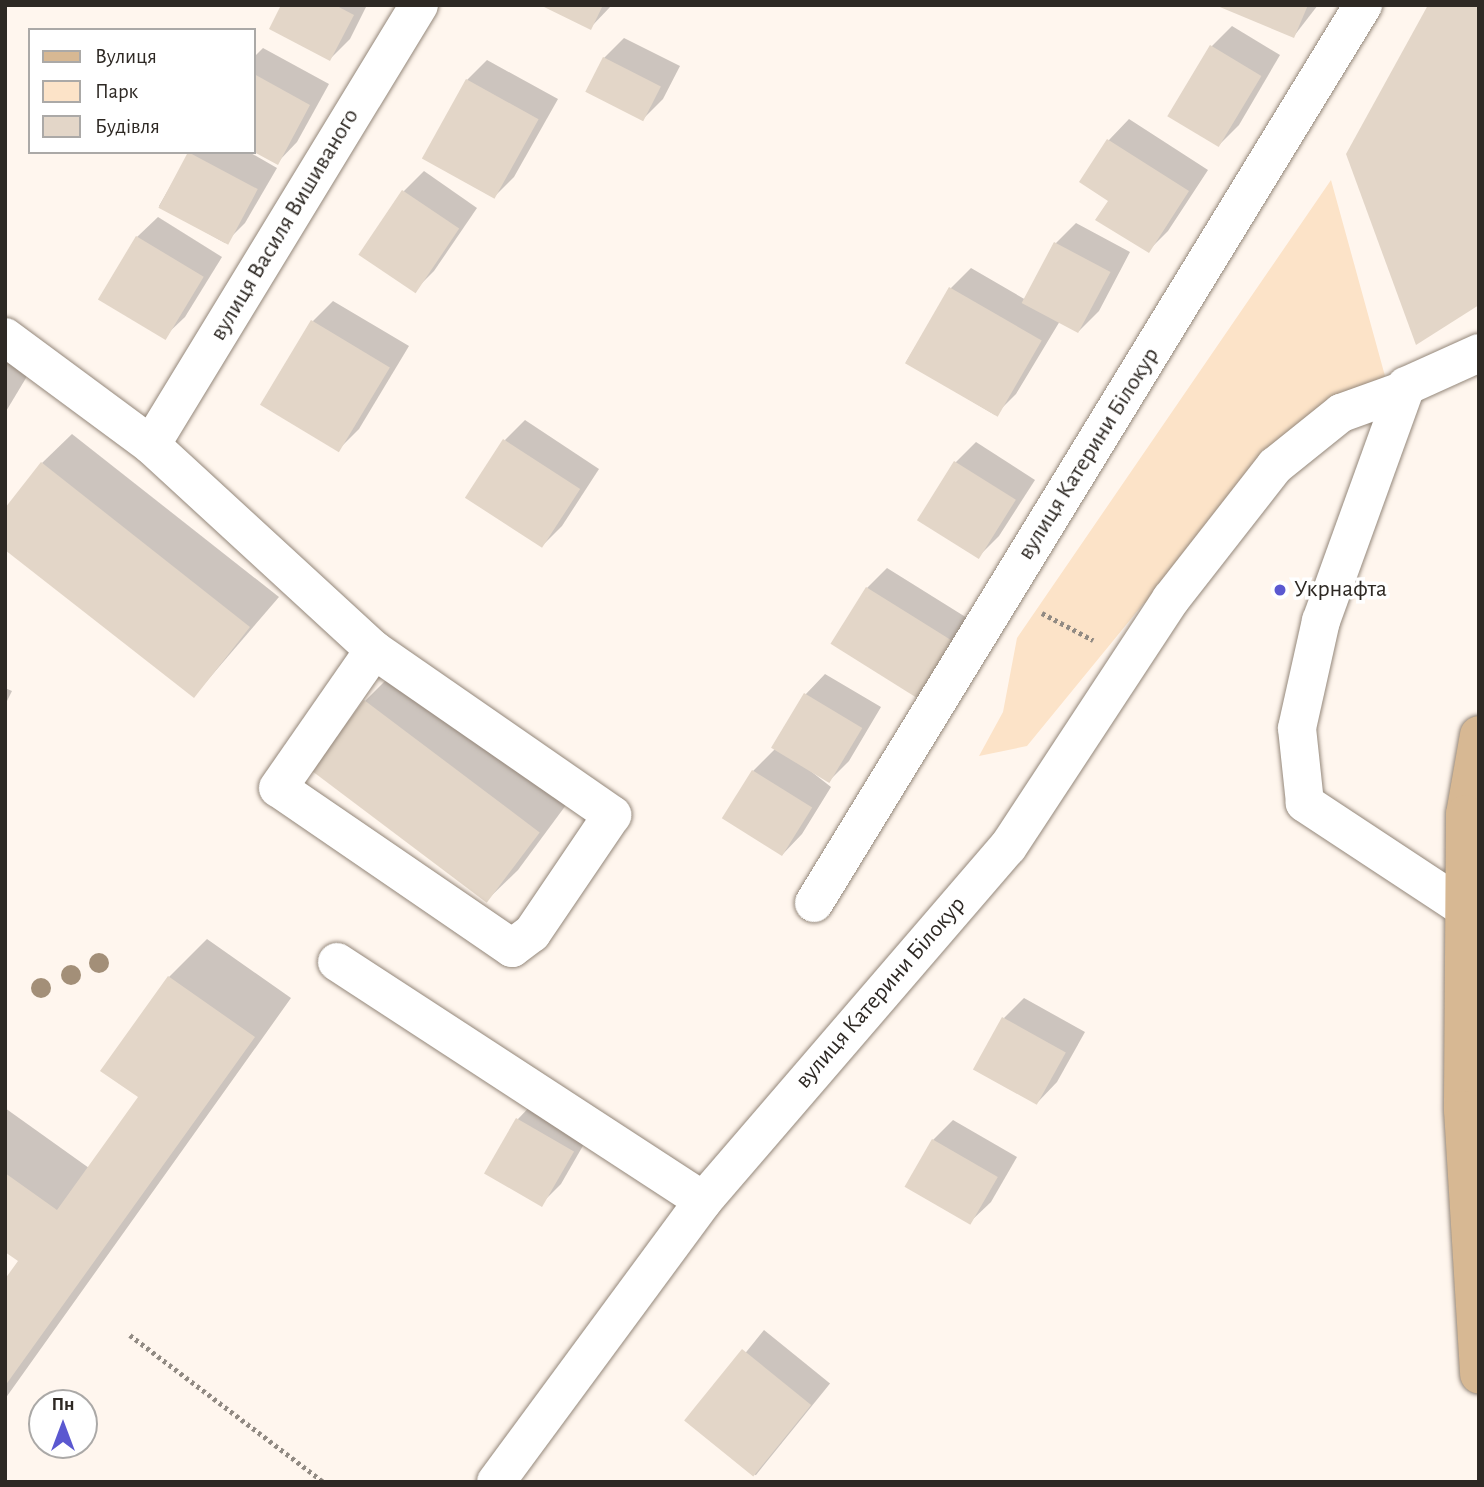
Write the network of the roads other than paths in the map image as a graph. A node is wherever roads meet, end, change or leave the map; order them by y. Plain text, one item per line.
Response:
1 (419, 5) edge
2 (1363, 5) edge
3 (5, 337) edge
4 (1479, 353) edge
5 (1405, 390) junction
6 (151, 445) junction
7 (374, 650) junction
8 (1479, 736) edge
9 (814, 903) dead end
10 (1464, 908) junction
11 (337, 962) dead end
12 (703, 1201) junction
13 (1479, 1375) edge
14 (496, 1482) edge

1 - 6 street, вулиця Василя Вишиваного
2 - 9 street, вулиця Катерини Білокур
3 - 6 street
4 - 5 street, вулиця Катерини Білокур
5 - 10 street
5 - 12 street, вулиця Катерини Білокур
6 - 7 street
7 - 7 street
8 - 10 main road
10 - 13 main road
11 - 12 street
12 - 14 street, вулиця Катерини Білокур

